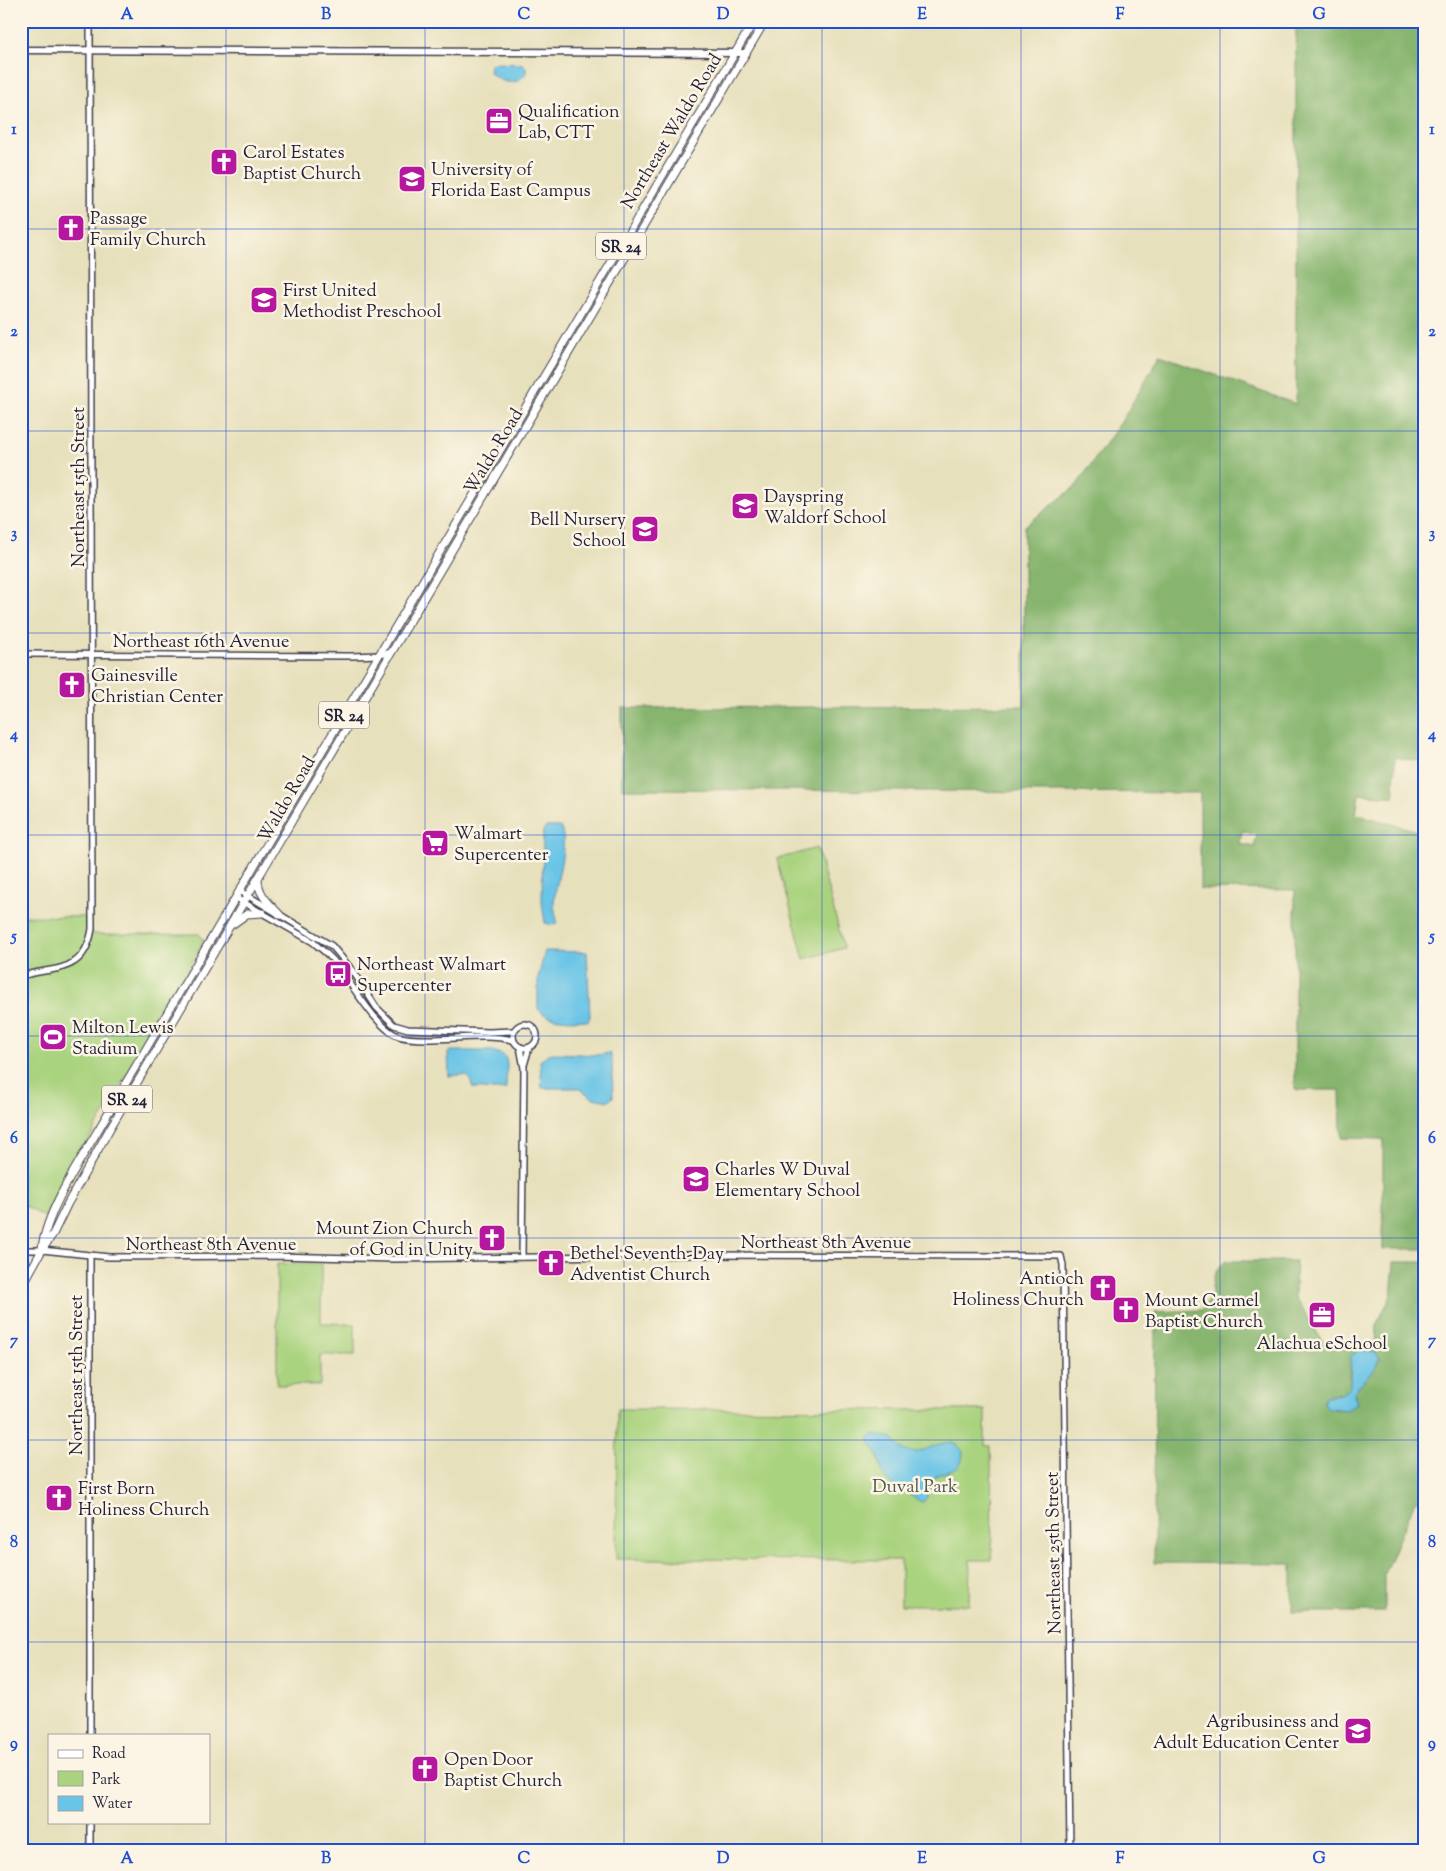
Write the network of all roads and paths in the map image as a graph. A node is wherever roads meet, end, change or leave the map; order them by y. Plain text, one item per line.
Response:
1 (90, 21) edge
2 (754, 21) edge
3 (764, 21) edge
4 (21, 50) edge
5 (90, 50) junction
6 (735, 53) junction
7 (746, 53) junction
8 (689, 132) junction
9 (696, 136) junction
10 (561, 366) joint
11 (405, 612) joint
12 (21, 654) edge
13 (92, 654) junction
14 (380, 655) junction
15 (389, 655) junction
16 (258, 878) junction
17 (238, 895) junction
18 (246, 899) junction
19 (262, 913) junction
20 (280, 915) junction
21 (229, 927) junction
22 (21, 976) edge
23 (360, 982) junction
24 (354, 987) junction
25 (513, 1031) junction
26 (513, 1040) junction
27 (520, 1047) junction
28 (529, 1048) junction
29 (524, 1068) junction
30 (21, 1250) edge
31 (42, 1250) junction
32 (21, 1255) edge
33 (90, 1256) junction
34 (1061, 1256) joint
35 (522, 1257) junction
36 (26, 1280) junction
37 (21, 1288) edge
38 (90, 1734) edge
39 (90, 1824) edge
40 (90, 1850) edge
41 (1070, 1850) edge

1 - 5 street, Northeast 15th Street
2 - 6 highway, SR 24
3 - 7 highway, SR 24
4 - 5 main road
5 - 6 main road
5 - 13 street, Northeast 15th Street
6 - 7 main road
6 - 8 highway, Northeast Waldo Road / SR 24
7 - 9 highway, Northeast Waldo Road / SR 24
8 - 9 highway
8 - 11 highway, Northeast Waldo Road / SR 24
9 - 10 highway, Northeast Waldo Road / SR 24
10 - 15 highway, Waldo Road / SR 24
11 - 14 highway, Waldo Road / SR 24
12 - 13 street, Northeast 16th Avenue
13 - 14 street, Northeast 16th Avenue
13 - 22 street, Northeast 15th Street
14 - 15 street
14 - 17 highway, Waldo Road / SR 24
15 - 16 highway, Waldo Road / SR 24
16 - 18 highway, Waldo Road / SR 24
16 - 20 highway
17 - 18 street
17 - 31 highway, Waldo Road / SR 24
18 - 19 street
18 - 20 street
18 - 21 highway, Waldo Road / SR 24
19 - 21 highway
19 - 24 street
20 - 23 street
21 - 31 highway, Waldo Road / SR 24
23 - 24 street
23 - 25 street
24 - 26 street
25 - 26 street
25 - 28 street
26 - 27 street
27 - 28 street
27 - 29 street
28 - 29 street
29 - 35 street
30 - 31 street, Northeast 8th Avenue
31 - 33 street, Northeast 8th Avenue
31 - 36 highway, Waldo Road / SR 24
32 - 36 highway
33 - 35 street, Northeast 8th Avenue
33 - 38 street, Northeast 15th Street
34 - 35 street, Northeast 8th Avenue
34 - 41 street, Northeast 25th Street
36 - 37 highway, Waldo Road / SR 24
39 - 40 street

